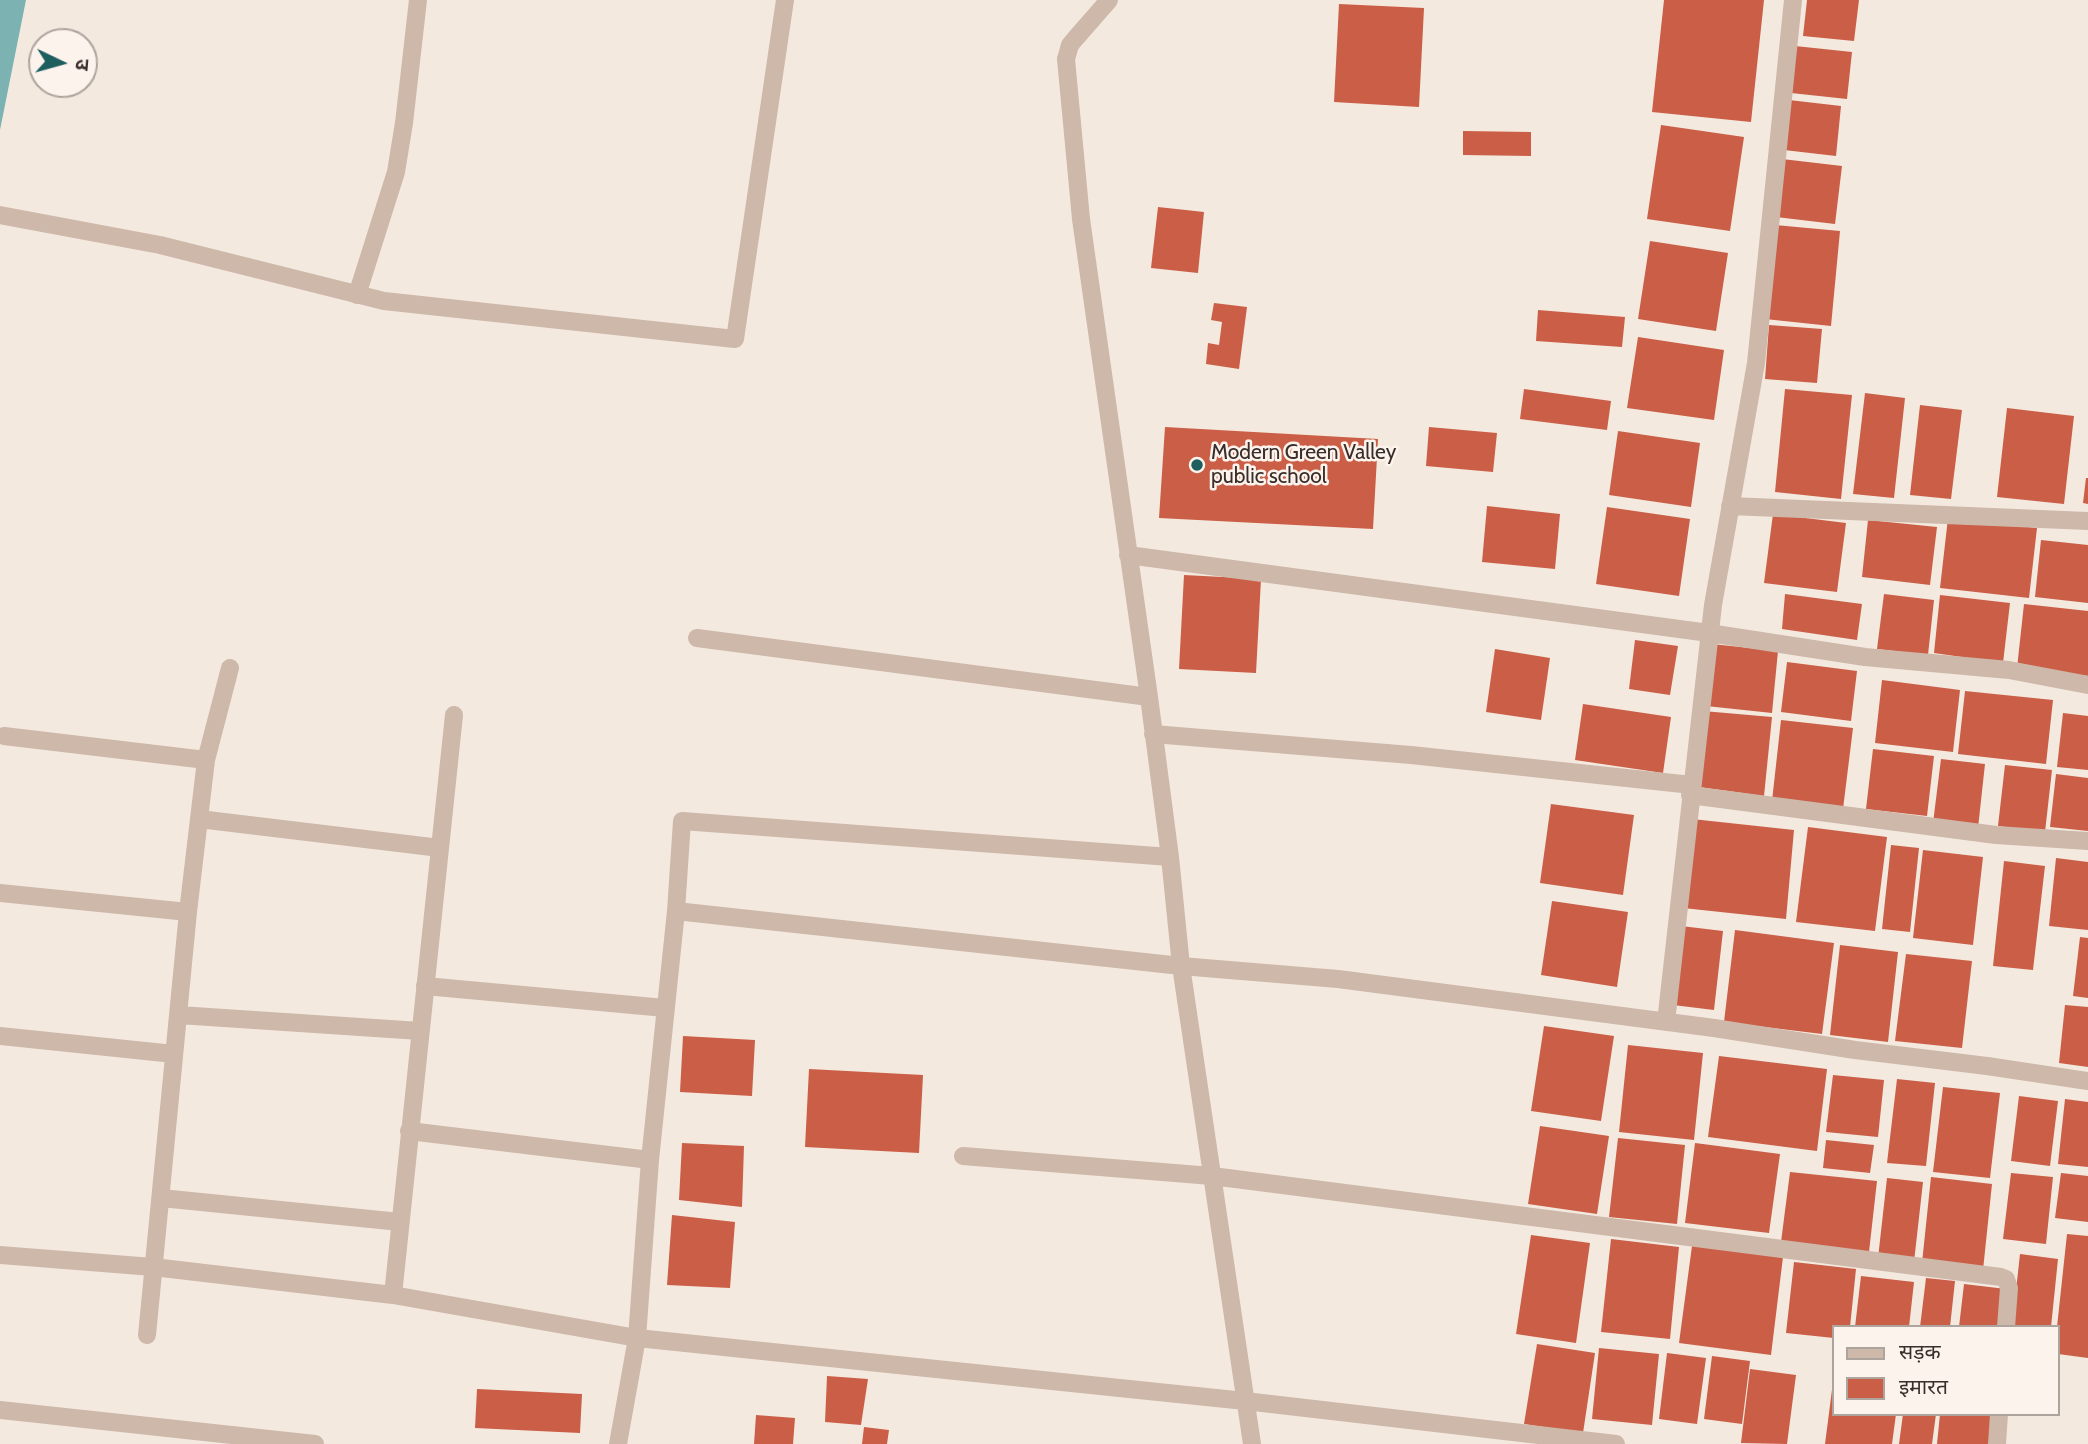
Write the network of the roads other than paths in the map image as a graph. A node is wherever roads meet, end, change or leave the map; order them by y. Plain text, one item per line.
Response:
1 (418, 0) edge
2 (785, 0) edge
3 (1109, 0) edge
4 (1793, 0) edge
5 (0, 215) edge
6 (357, 295) junction
7 (1730, 506) junction
8 (2088, 521) edge
9 (1128, 555) junction
10 (1709, 633) junction
11 (697, 638) dead end
12 (230, 668) dead end
13 (2088, 685) edge
14 (1149, 698) junction
15 (454, 715) dead end
16 (1153, 734) junction
17 (4, 736) dead end
18 (206, 760) junction
19 (1691, 790) junction
20 (199, 819) junction
21 (2088, 841) edge
22 (440, 848) junction
23 (1170, 857) junction
24 (0, 893) edge
25 (676, 911) junction
26 (188, 912) junction
27 (1181, 965) junction
28 (425, 986) junction
29 (665, 1009) junction
30 (178, 1015) junction
31 (1666, 1022) junction
32 (420, 1031) junction
33 (0, 1036) edge
34 (174, 1054) junction
35 (2088, 1081) edge
36 (410, 1132) junction
37 (963, 1156) dead end
38 (650, 1160) junction
39 (1212, 1175) junction
40 (160, 1198) junction
41 (400, 1222) junction
42 (0, 1255) edge
43 (153, 1267) junction
44 (393, 1295) junction
45 (2006, 1325) edge
46 (147, 1335) dead end
47 (637, 1338) junction
48 (1245, 1401) junction
49 (0, 1410) edge
50 (1999, 1416) edge
51 (315, 1444) edge
52 (618, 1444) edge
53 (1252, 1444) edge
54 (1616, 1444) edge
55 (1997, 1444) edge

1 - 6 street
2 - 6 street
3 - 9 street
4 - 7 street
5 - 6 street
7 - 8 street
7 - 10 street
9 - 10 street
9 - 14 street
10 - 13 street
10 - 19 street
11 - 14 street
12 - 18 street
14 - 16 street
15 - 22 street
16 - 19 street
16 - 23 street
17 - 18 street
18 - 20 street
19 - 21 street
19 - 31 street
20 - 22 street
20 - 26 street
22 - 28 street
23 - 25 street
23 - 27 street
24 - 26 street
25 - 27 street
25 - 29 street
26 - 30 street
27 - 31 street
27 - 39 street
28 - 29 street
28 - 32 street
29 - 38 street
30 - 32 street
30 - 34 street
31 - 35 street
32 - 36 street
33 - 34 street
34 - 40 street
36 - 38 street
36 - 41 street
37 - 39 street
38 - 47 street
39 - 45 street
39 - 48 street
40 - 41 street
40 - 43 street
41 - 44 street
42 - 43 street
43 - 44 street
43 - 46 street
44 - 47 street
47 - 48 street
47 - 52 street
48 - 53 street
48 - 54 street
49 - 51 street
50 - 55 street

